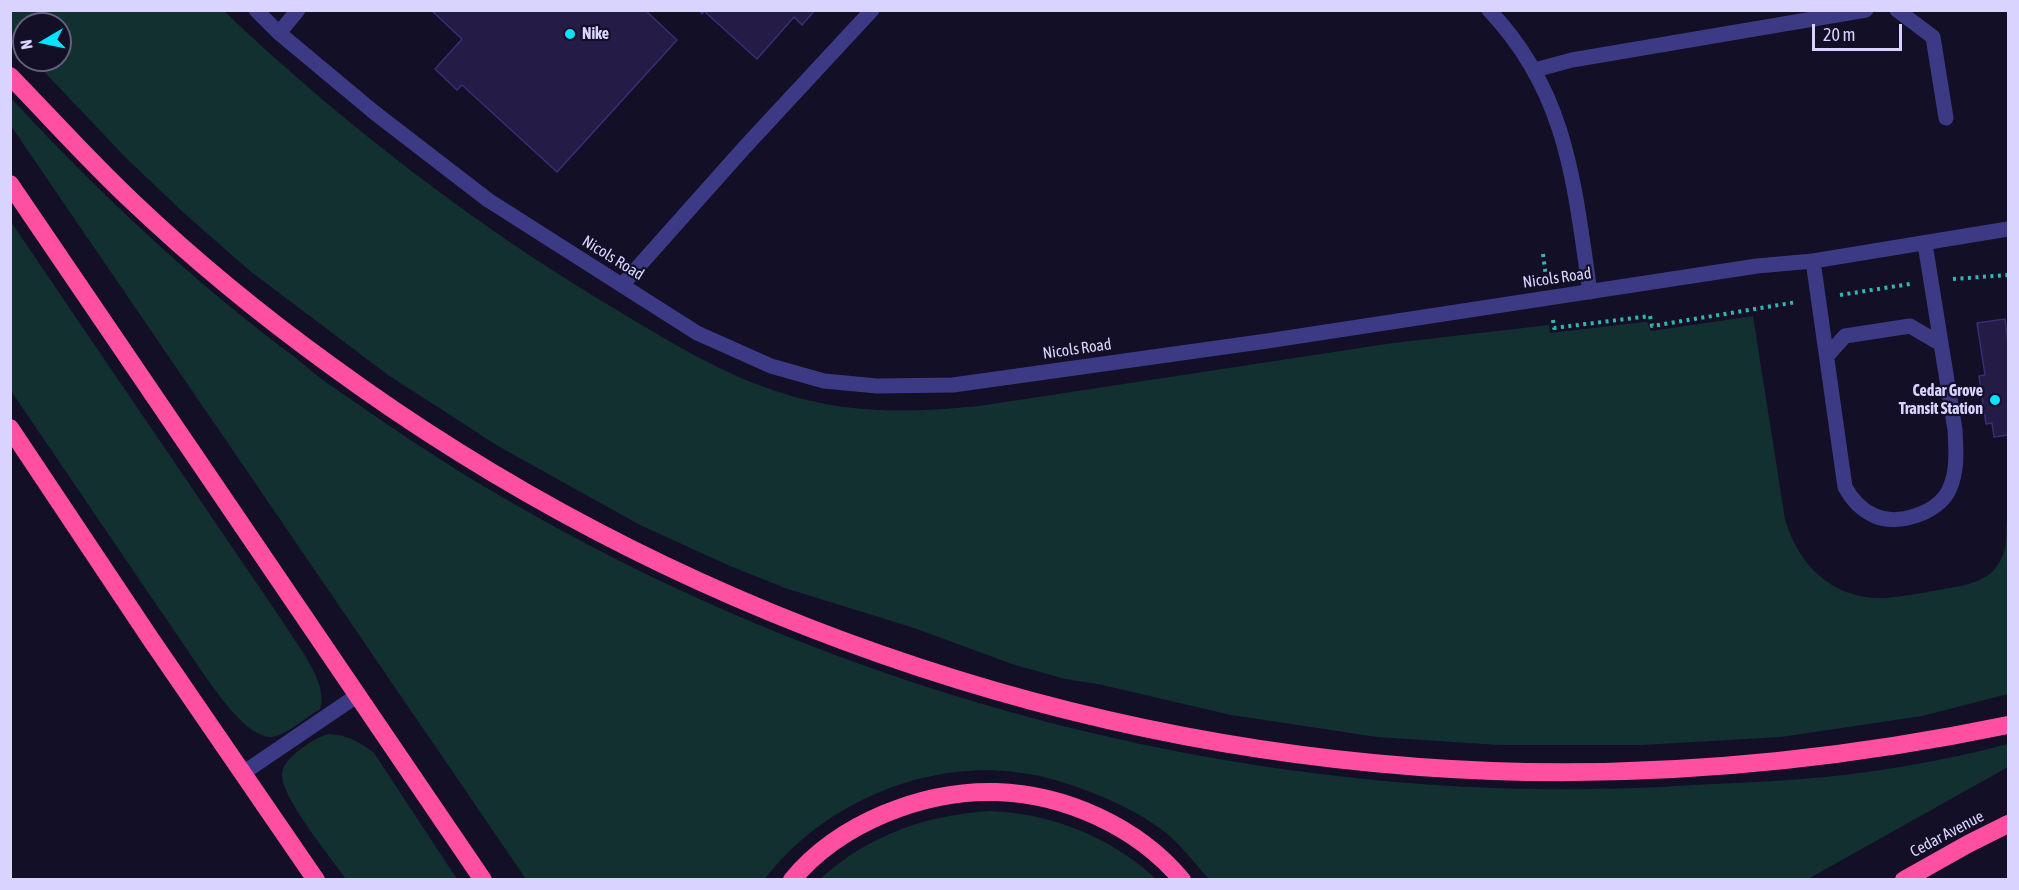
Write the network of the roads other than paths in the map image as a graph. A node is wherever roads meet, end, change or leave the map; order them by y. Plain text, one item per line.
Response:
1 (256, 10) edge
2 (298, 10) edge
3 (872, 10) edge
4 (1488, 10) edge
5 (1866, 10) edge
6 (1897, 10) edge
7 (279, 33) junction
8 (1534, 69) junction
9 (10, 76) edge
10 (1946, 118) dead end
11 (10, 184) edge
12 (2008, 229) edge
13 (1925, 244) junction
14 (1813, 261) junction
15 (622, 285) junction
16 (1590, 292) junction
17 (1941, 344) junction
18 (1827, 356) junction
19 (10, 428) edge
20 (358, 695) junction
21 (2008, 725) edge
22 (243, 773) junction
23 (2008, 824) edge
24 (316, 879) edge
25 (483, 879) edge
26 (792, 879) edge
27 (1182, 879) edge
28 (1904, 879) edge

1 - 7 street, Nicols Road
2 - 7 street
3 - 15 street
4 - 8 street
5 - 8 street
6 - 10 street
7 - 15 street, Nicols Road
8 - 16 street
9 - 21 highway
11 - 20 highway
12 - 13 street, Nicols Road
13 - 14 street, Nicols Road
13 - 17 street
14 - 16 street, Nicols Road
14 - 18 street
15 - 16 street, Nicols Road
17 - 18 street
17 - 18 street
19 - 22 highway
20 - 22 street
20 - 25 highway
22 - 24 highway
23 - 28 highway, Cedar Avenue
26 - 27 highway

